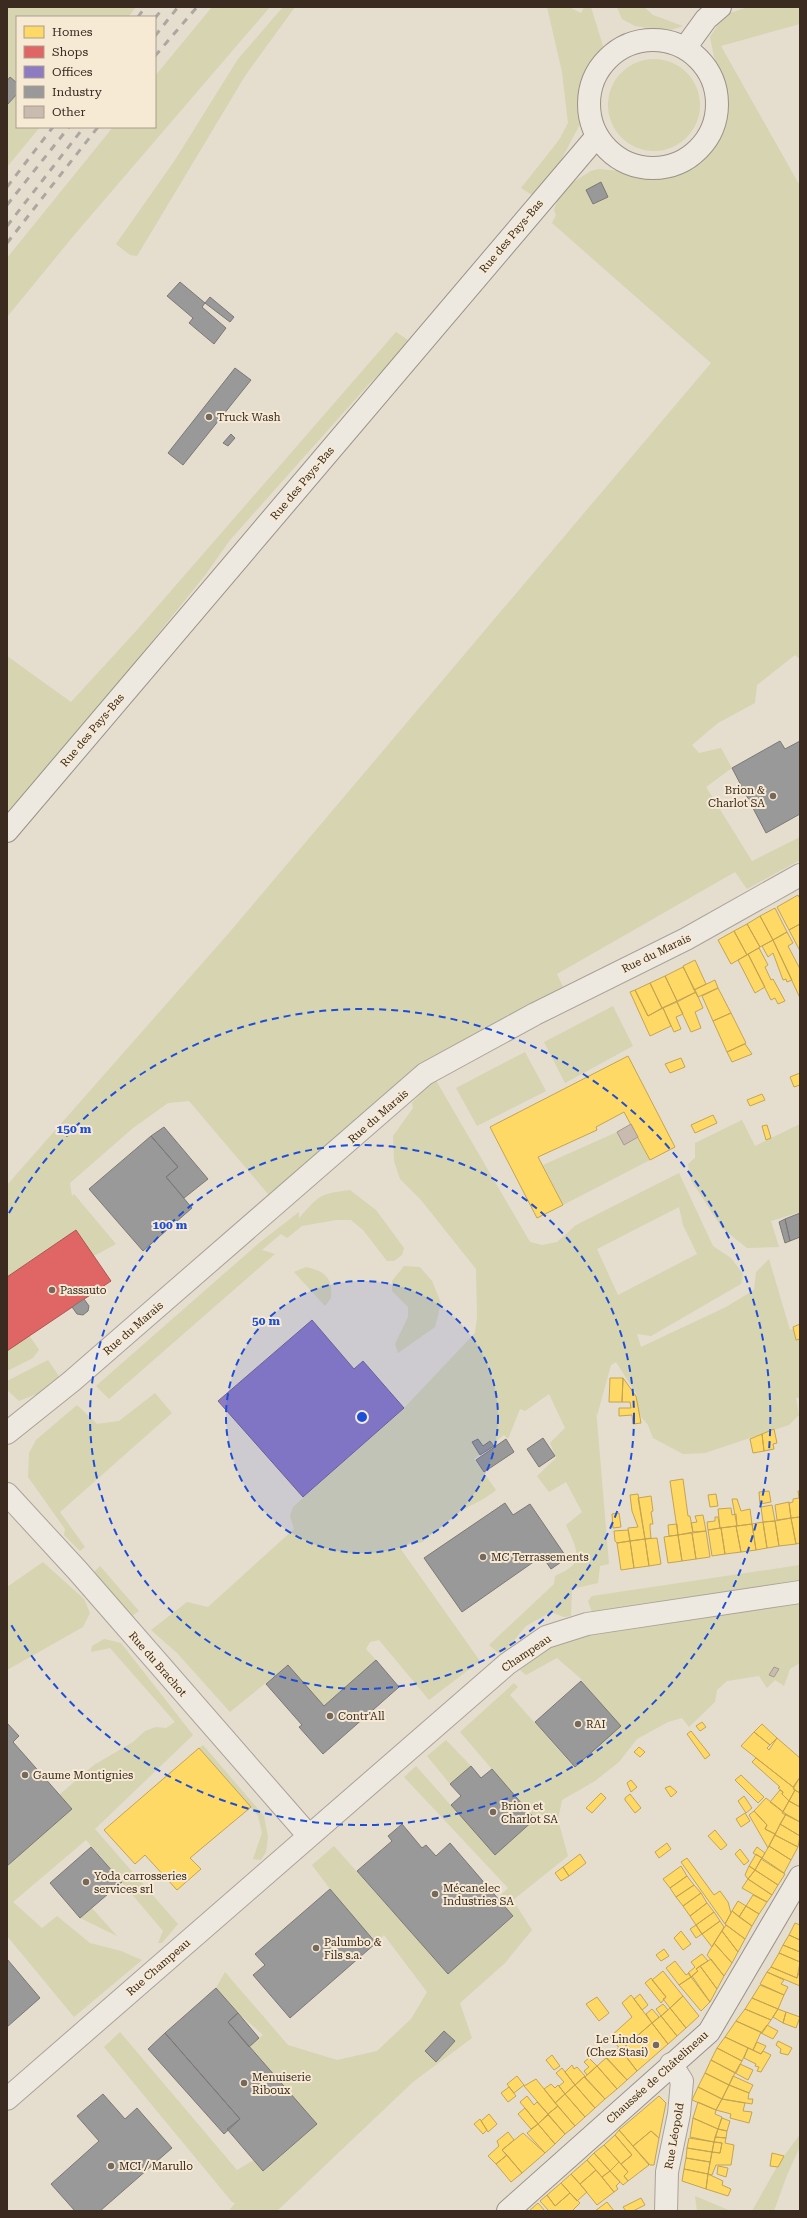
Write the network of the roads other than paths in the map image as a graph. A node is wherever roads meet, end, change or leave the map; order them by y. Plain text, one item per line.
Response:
1 (720, 7) edge
2 (685, 48) junction
3 (597, 136) junction
4 (7, 831) edge
5 (800, 875) edge
6 (7, 1433) edge
7 (7, 1494) edge
8 (800, 1592) edge
9 (308, 1836) junction
10 (800, 1876) edge
11 (671, 2064) junction
12 (7, 2099) edge
13 (508, 2211) edge
14 (666, 2211) edge

1 - 2 street
2 - 3 street
2 - 3 street
3 - 4 street, Rue des Pays-Bas
5 - 6 street, Rue du Marais
7 - 9 street, Rue du Brachot
8 - 9 street, Champeau
9 - 12 street, Rue Champeau
10 - 11 street, Chaussée de Châtelineau
11 - 13 street, Chaussée de Châtelineau
11 - 14 street, Rue Léopold

